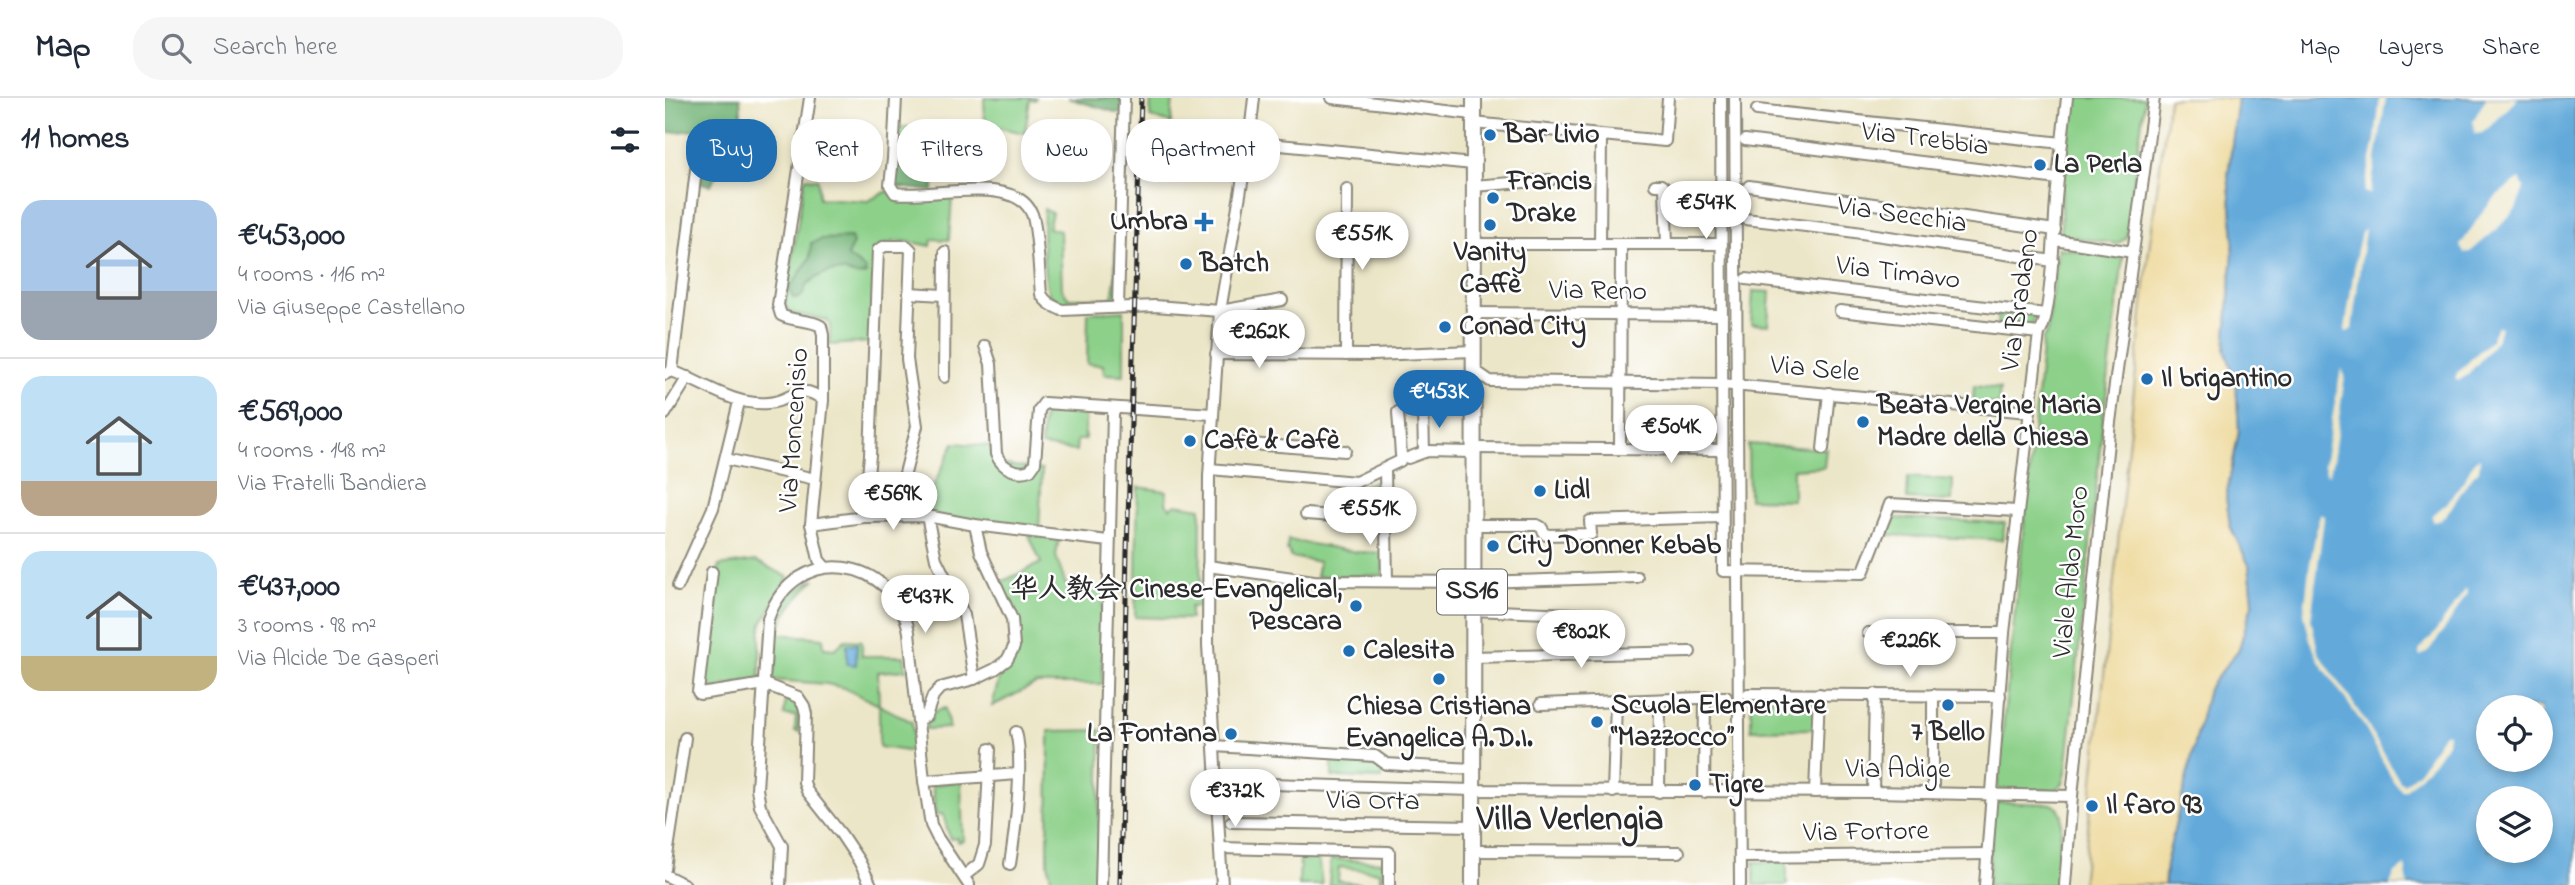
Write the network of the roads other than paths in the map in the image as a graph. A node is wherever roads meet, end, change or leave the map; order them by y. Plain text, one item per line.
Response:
1 (810, 98) edge
2 (896, 98) edge
3 (1123, 98) edge
4 (1254, 98) edge
5 (1332, 98) edge
6 (1668, 98) edge
7 (1721, 98) edge
8 (1735, 98) edge
9 (2067, 98) edge
10 (2154, 98) edge
11 (1471, 107) edge
12 (1757, 110) dead end
13 (1252, 119) edge
14 (1601, 137) dead end
15 (1745, 140) dead end
16 (2062, 143) junction
17 (1280, 145) edge
18 (1473, 164) junction
19 (2058, 179) junction
20 (1550, 180) dead end
21 (694, 182) edge
22 (1242, 182) edge
23 (1655, 185) dead end
24 (1473, 186) junction
25 (1749, 186) dead end
26 (1347, 189) dead end
27 (1745, 219) dead end
28 (2055, 235) junction
29 (1473, 244) junction
30 (1600, 244) junction
31 (1621, 244) junction
32 (1667, 244) junction
33 (1722, 244) junction
34 (945, 252) dead end
35 (2133, 252) junction
36 (2053, 261) junction
37 (1746, 279) dead end
38 (909, 293) junction
39 (943, 295) junction
40 (1282, 300) dead end
41 (1118, 306) junction
42 (1220, 311) junction
43 (1840, 311) dead end
44 (1473, 313) junction
45 (2046, 314) junction
46 (1621, 315) junction
47 (1722, 315) junction
48 (2039, 333) junction
49 (985, 346) dead end
50 (1473, 351) junction
51 (1216, 354) junction
52 (1346, 355) junction
53 (1474, 370) junction
54 (668, 373) edge
55 (688, 377) junction
56 (944, 377) dead end
57 (1490, 382) junction
58 (1620, 382) junction
59 (1721, 384) junction
60 (1736, 385) junction
61 (1474, 393) junction
62 (1829, 393) junction
63 (823, 400) junction
64 (739, 402) junction
65 (1116, 408) junction
66 (1423, 409) dead end
67 (1398, 412) dead end
68 (2029, 412) junction
69 (665, 414) edge
70 (1212, 414) junction
71 (1211, 441) junction
72 (1620, 449) junction
73 (1823, 449) dead end
74 (1472, 450) junction
75 (1722, 450) junction
76 (1345, 451) dead end
77 (1424, 452) junction
78 (1403, 458) junction
79 (726, 459) junction
80 (1210, 469) junction
81 (1385, 469) junction
82 (815, 479) junction
83 (1386, 511) junction
84 (2017, 511) junction
85 (1305, 514) dead end
86 (927, 516) junction
87 (864, 517) junction
88 (894, 517) junction
89 (1722, 517) junction
90 (811, 524) junction
91 (975, 525) junction
92 (1473, 525) junction
93 (1108, 541) junction
94 (1208, 566) junction
95 (825, 567) junction
96 (712, 572) dead end
97 (1740, 572) junction
98 (1637, 577) dead end
99 (1387, 581) junction
100 (1472, 581) junction
101 (678, 586) dead end
102 (1472, 610) junction
103 (1597, 615) dead end
104 (1868, 633) dead end
105 (2004, 633) junction
106 (1690, 652) dead end
107 (1472, 657) junction
108 (974, 678) junction
109 (765, 684) junction
110 (1748, 694) dead end
111 (1819, 694) junction
112 (1875, 694) junction
113 (1933, 695) junction
114 (2000, 696) junction
115 (1726, 697) dead end
116 (1705, 698) junction
117 (1660, 701) junction
118 (1616, 703) junction
119 (1541, 704) dead end
120 (918, 720) junction
121 (1016, 732) dead end
122 (685, 738) dead end
123 (1214, 746) junction
124 (990, 749) dead end
125 (1472, 769) junction
126 (1018, 774) junction
127 (1216, 774) junction
128 (989, 776) junction
129 (924, 781) junction
130 (1237, 783) junction
131 (1216, 789) junction
132 (1472, 790) junction
133 (1613, 792) junction
134 (1659, 792) junction
135 (1704, 792) junction
136 (1738, 792) junction
137 (1815, 792) junction
138 (1873, 792) junction
139 (1933, 793) junction
140 (1992, 794) junction
141 (2071, 796) junction
142 (1230, 822) dead end
143 (1473, 826) junction
144 (1220, 848) junction
145 (1473, 851) junction
146 (1679, 852) dead end
147 (1988, 854) junction
148 (1744, 857) dead end
149 (1010, 864) dead end
150 (665, 869) edge
151 (665, 875) edge
152 (967, 880) edge
153 (685, 885) edge
154 (780, 885) edge
155 (871, 885) edge
156 (1101, 885) edge
157 (1222, 885) edge
158 (1389, 885) edge
159 (1473, 885) edge
160 (1739, 885) edge
161 (1985, 885) edge
162 (2065, 885) edge

1 - 63 street, Via Moncenisio
2 - 41 street
3 - 41 street
4 - 13 street
5 - 11 street
6 - 11 street
7 - 33 street
8 - 60 street
9 - 16 street, Via Bradano
10 - 35 street, Viale Aldo Moro
11 - 18 main road, SS16
12 - 16 street
14 - 30 street
15 - 19 street, Via Trebbia
16 - 19 street, Via Bradano
17 - 18 street
18 - 24 main road, SS16
19 - 28 street, Via Bradano
20 - 24 street
21 - 54 street
22 - 42 street
23 - 32 street
24 - 29 main road, SS16
25 - 28 street
26 - 52 street
27 - 36 street, Via Secchia
28 - 35 street
28 - 36 street, Via Bradano
29 - 30 street
29 - 44 main road, SS16
30 - 31 street
31 - 32 street
31 - 46 street
32 - 33 street
33 - 47 street
34 - 39 street
35 - 141 street, Viale Aldo Moro
36 - 45 street, Via Bradano
37 - 45 street, Via Timavo
38 - 39 street
38 - 87 street
38 - 88 street
39 - 56 street
40 - 42 street
41 - 42 street
42 - 51 street
43 - 48 street
44 - 46 street, Via Reno
44 - 50 main road, SS16
45 - 48 street, Via Bradano
46 - 47 street, Via Reno
46 - 58 street
47 - 59 street
48 - 68 street, Via Bradano
49 - 65 street
50 - 52 street
50 - 53 main road, SS16
51 - 52 street
51 - 70 street
53 - 57 street
53 - 61 main road, SS16
54 - 55 street
55 - 64 street
55 - 69 street
57 - 58 street, Via Sele
57 - 61 street
58 - 59 street, Via Sele
58 - 72 street
59 - 60 street, Via Sele
59 - 75 street
60 - 62 street, Via Sele
60 - 97 street
61 - 74 main road, SS16
62 - 68 street, Via Sele
62 - 73 street
63 - 64 street
63 - 82 street, Via Moncenisio
64 - 79 street
65 - 70 street
65 - 93 street
66 - 77 street
67 - 78 street
68 - 84 street, Via Bradano
70 - 71 street
71 - 76 street
71 - 80 street
72 - 74 street
72 - 75 street
74 - 77 street
74 - 92 main road, SS16
75 - 89 street
77 - 78 street
78 - 81 street
79 - 82 street
79 - 101 street
80 - 81 street
80 - 94 street
81 - 83 street
82 - 90 street, Via Moncenisio
83 - 85 street
83 - 99 street
84 - 97 street
84 - 105 street, Via Bradano
86 - 88 street
86 - 91 street
86 - 108 street
87 - 88 street
87 - 90 street
89 - 92 street
89 - 97 street
90 - 95 street, Via Moncenisio
91 - 93 street
91 - 108 street
92 - 100 main road, SS16
93 - 156 street
94 - 99 street
94 - 123 street
95 - 109 street
95 - 120 street
96 - 109 street
97 - 136 street
98 - 100 street
99 - 100 street
100 - 102 main road, SS16
102 - 103 street
102 - 107 main road, SS16
104 - 105 street
105 - 114 street, Via Bradano
106 - 107 street
107 - 125 main road, SS16
108 - 120 street
109 - 154 street
109 - 155 street
110 - 111 street
111 - 112 street
111 - 137 street
112 - 113 street
112 - 138 street
113 - 114 street
113 - 139 street
114 - 140 street, Via Bradano
115 - 116 street
116 - 117 street
116 - 135 street
117 - 118 street
117 - 134 street
118 - 119 street
118 - 133 street
120 - 129 street
121 - 126 street
122 - 150 street
123 - 125 street
123 - 127 street
124 - 128 street
125 - 132 main road, SS16
126 - 128 street
126 - 149 street
127 - 130 street
127 - 131 street
128 - 129 street
128 - 152 street
129 - 152 street
130 - 131 street
130 - 132 street, Via Adige
131 - 144 street
132 - 133 street, Via Adige
132 - 143 main road, SS16
133 - 134 street, Via Adige
134 - 135 street, Via Adige
135 - 136 street, Via Adige
136 - 137 street, Via Adige
136 - 160 street
137 - 138 street, Via Adige
138 - 139 street, Via Adige
139 - 140 street, Via Adige
140 - 141 street, Via Adige
140 - 147 street, Via Bradano
141 - 162 street, Viale Aldo Moro
142 - 143 street, Via Orta
143 - 145 main road, SS16
144 - 157 street
144 - 158 street
145 - 146 street
145 - 159 main road, SS16
147 - 148 street, Via Fortore
147 - 161 street, Via Bradano
151 - 153 street

